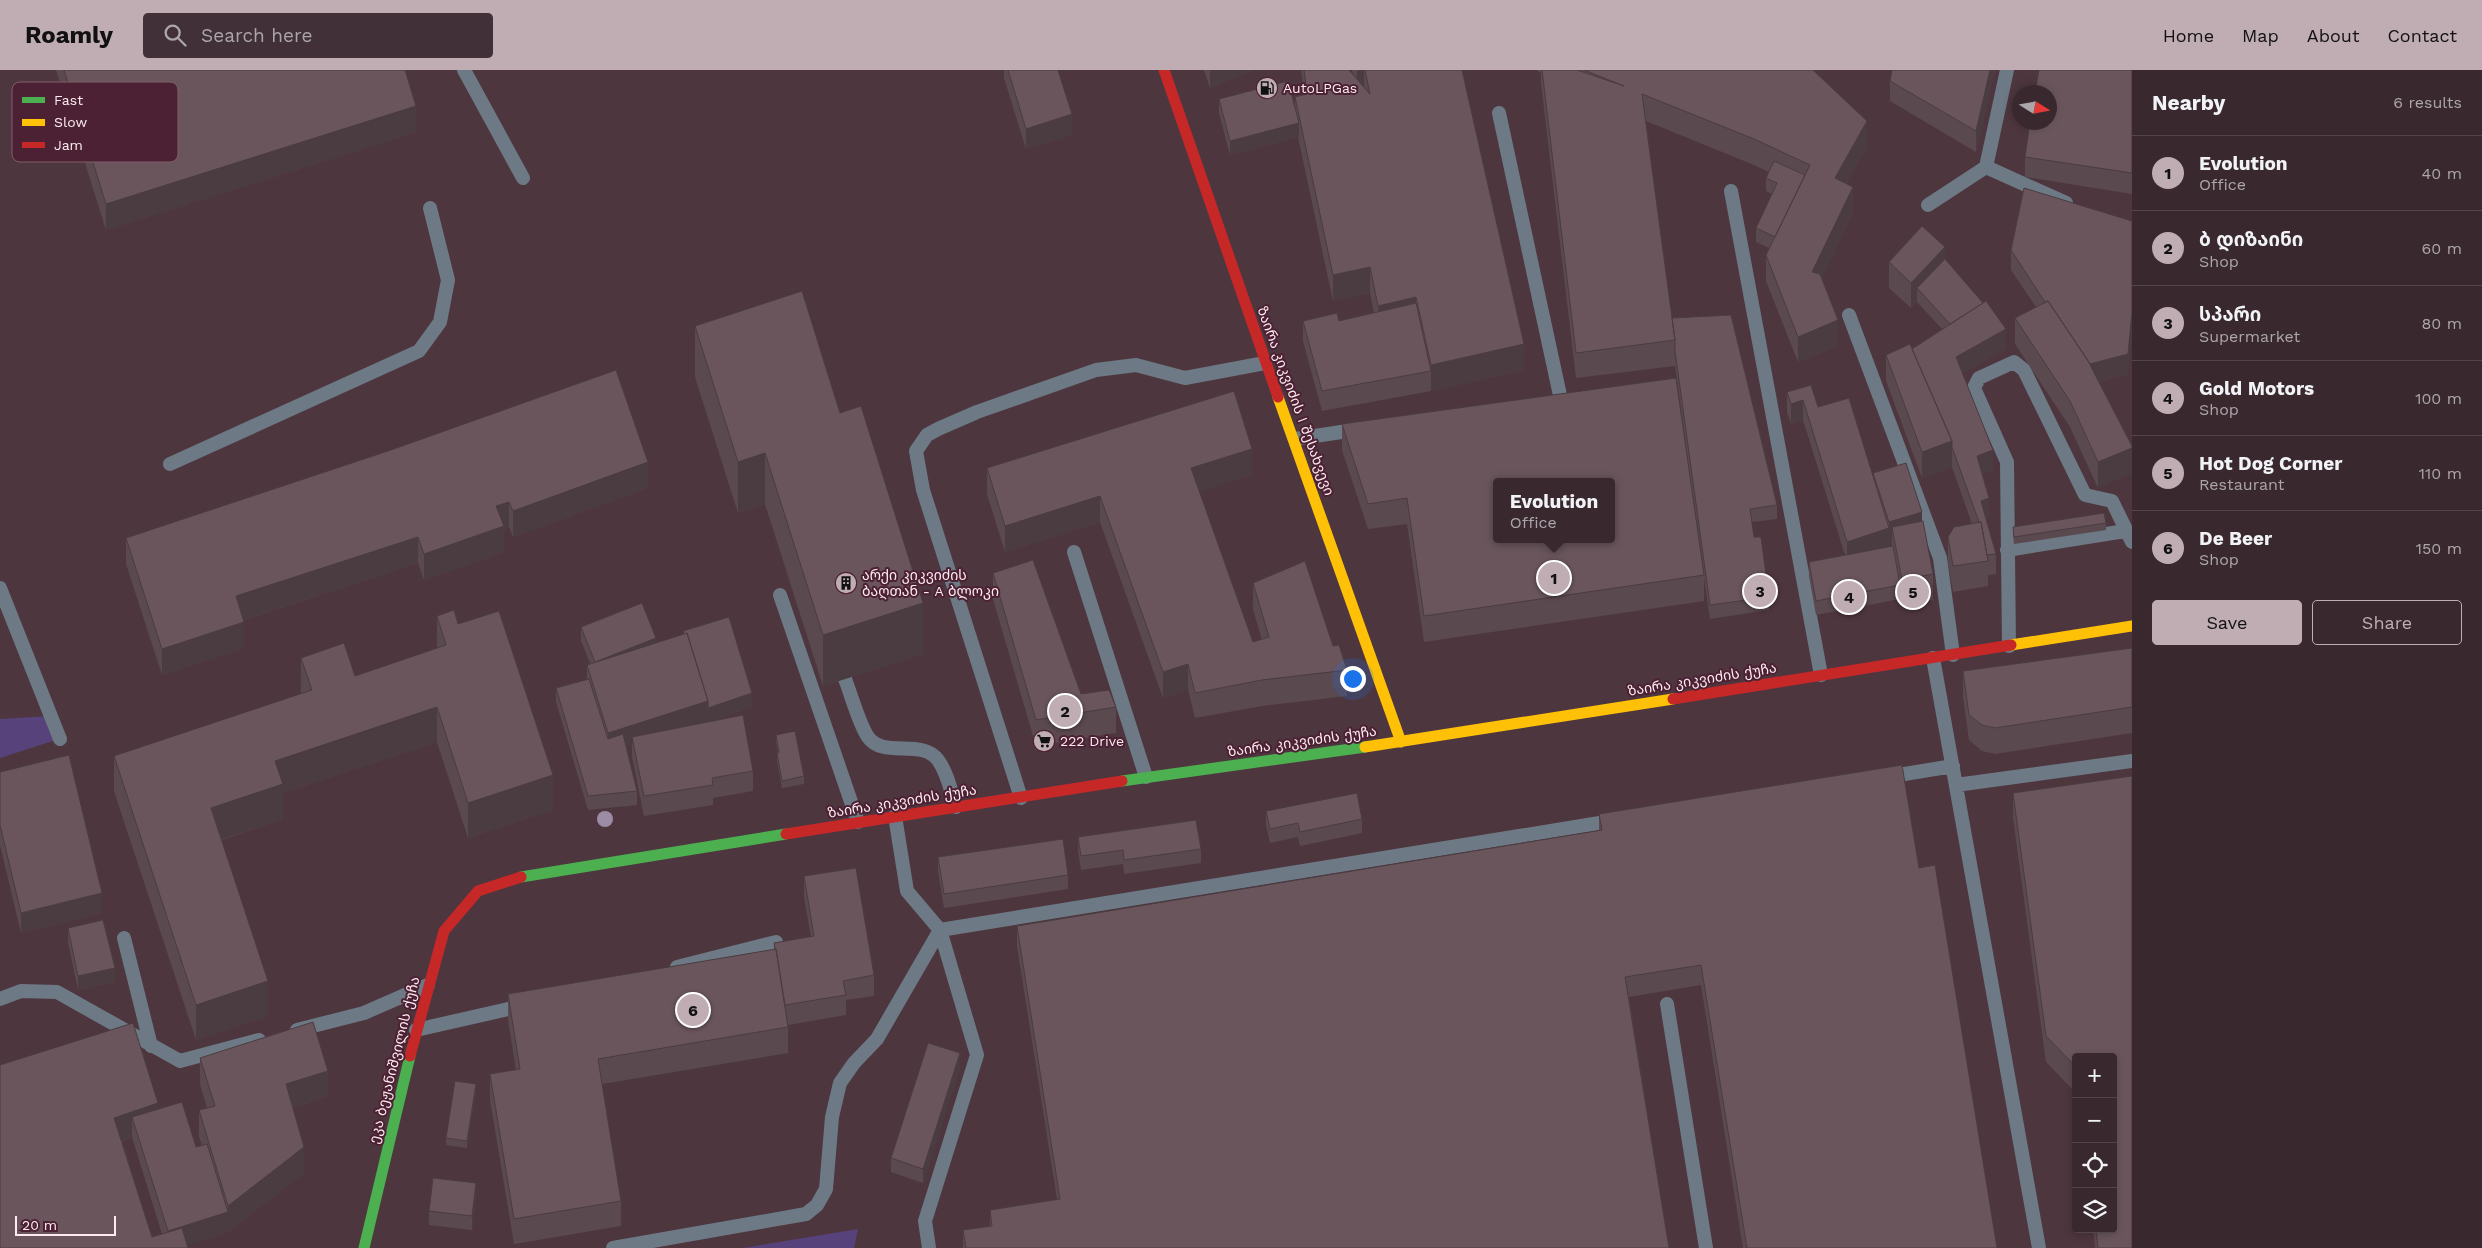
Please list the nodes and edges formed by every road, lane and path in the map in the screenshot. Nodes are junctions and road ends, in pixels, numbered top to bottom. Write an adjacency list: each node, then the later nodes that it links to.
1 (464, 70): 6 (lane)
2 (1164, 70): 12 (street, ზაირა კიკვიძის I შესახვევი)
3 (2007, 70): 5 (lane)
4 (1499, 113): 13 (lane)
5 (1986, 167): 8 (lane); 10 (lane)
6 (523, 178)
7 (1731, 192): 26 (lane)
8 (1928, 205)
9 (430, 208): 16 (lane)
10 (2080, 209)
11 (1848, 315): 24 (lane)
12 (1265, 363): 15 (street, ზაირა კიკვიძის I შესახვევი); 35 (lane)
13 (1579, 398)
14 (1373, 427): 15 (lane)
15 (1294, 439): 29 (street, ზაირა კიკვიძის I შესახვევი)
16 (170, 464)
17 (2129, 537): 18 (lane); 18 (lane)
18 (2007, 550): 23 (lane)
19 (1074, 552): 32 (lane)
20 (0, 588): 28 (lane)
21 (780, 595): 39 (lane)
22 (2132, 626): 23 (street, ზაირა კიკვიძის ქუჩა)
23 (2009, 646): 24 (street, ზაირა კიკვიძის ქუჩა)
24 (1953, 655): 25 (street, ზაირა კიკვიძის ქუჩა)
25 (1933, 658): 26 (street, ზაირა კიკვიძის ქუჩა); 31 (lane)
26 (1821, 675): 29 (street, ზაირა კიკვიძის ქუჩა)
27 (845, 679): 36 (lane)
28 (60, 740)
29 (1402, 742): 32 (street, ზაირა კიკვიძის ქუჩა)
30 (2132, 761): 34 (lane)
31 (1953, 766): 33 (lane); 34 (lane)
32 (1146, 777): 35 (street, ზაირა კიკვიძის ქუჩა)
33 (1874, 779)
34 (1956, 785): 55 (lane)
35 (1021, 798): 36 (street, ზაირა კიკვიძის ქუჩა)
36 (956, 807): 37 (street, ზაირა კიკვიძის ქუჩა)
37 (895, 816): 39 (street, ზაირა კიკვიძის ქუჩა); 41 (lane)
38 (1628, 818): 41 (lane)
39 (858, 822): 40 (street, ზაირა კიკვიძის ქუჩა)
40 (478, 890): 45 (street, ეკა ბეჟანიშვილის ქუჩა)
41 (940, 930): 52 (lane); 53 (lane)
42 (124, 938): 50 (lane)
43 (776, 942): 44 (lane)
44 (663, 971)
45 (428, 985): 49 (street, ეკა ბეჟანიშვილის ქუჩა); 50 (lane)
46 (0, 999): 50 (lane)
47 (540, 1002): 49 (lane)
48 (1667, 1004): 54 (lane)
49 (416, 1030): 51 (street, ეკა ბეჟანიშვილის ქუჩა)
50 (151, 1046)
51 (364, 1248)
52 (613, 1248)
53 (929, 1248)
54 (1706, 1248)
55 (2039, 1248)

